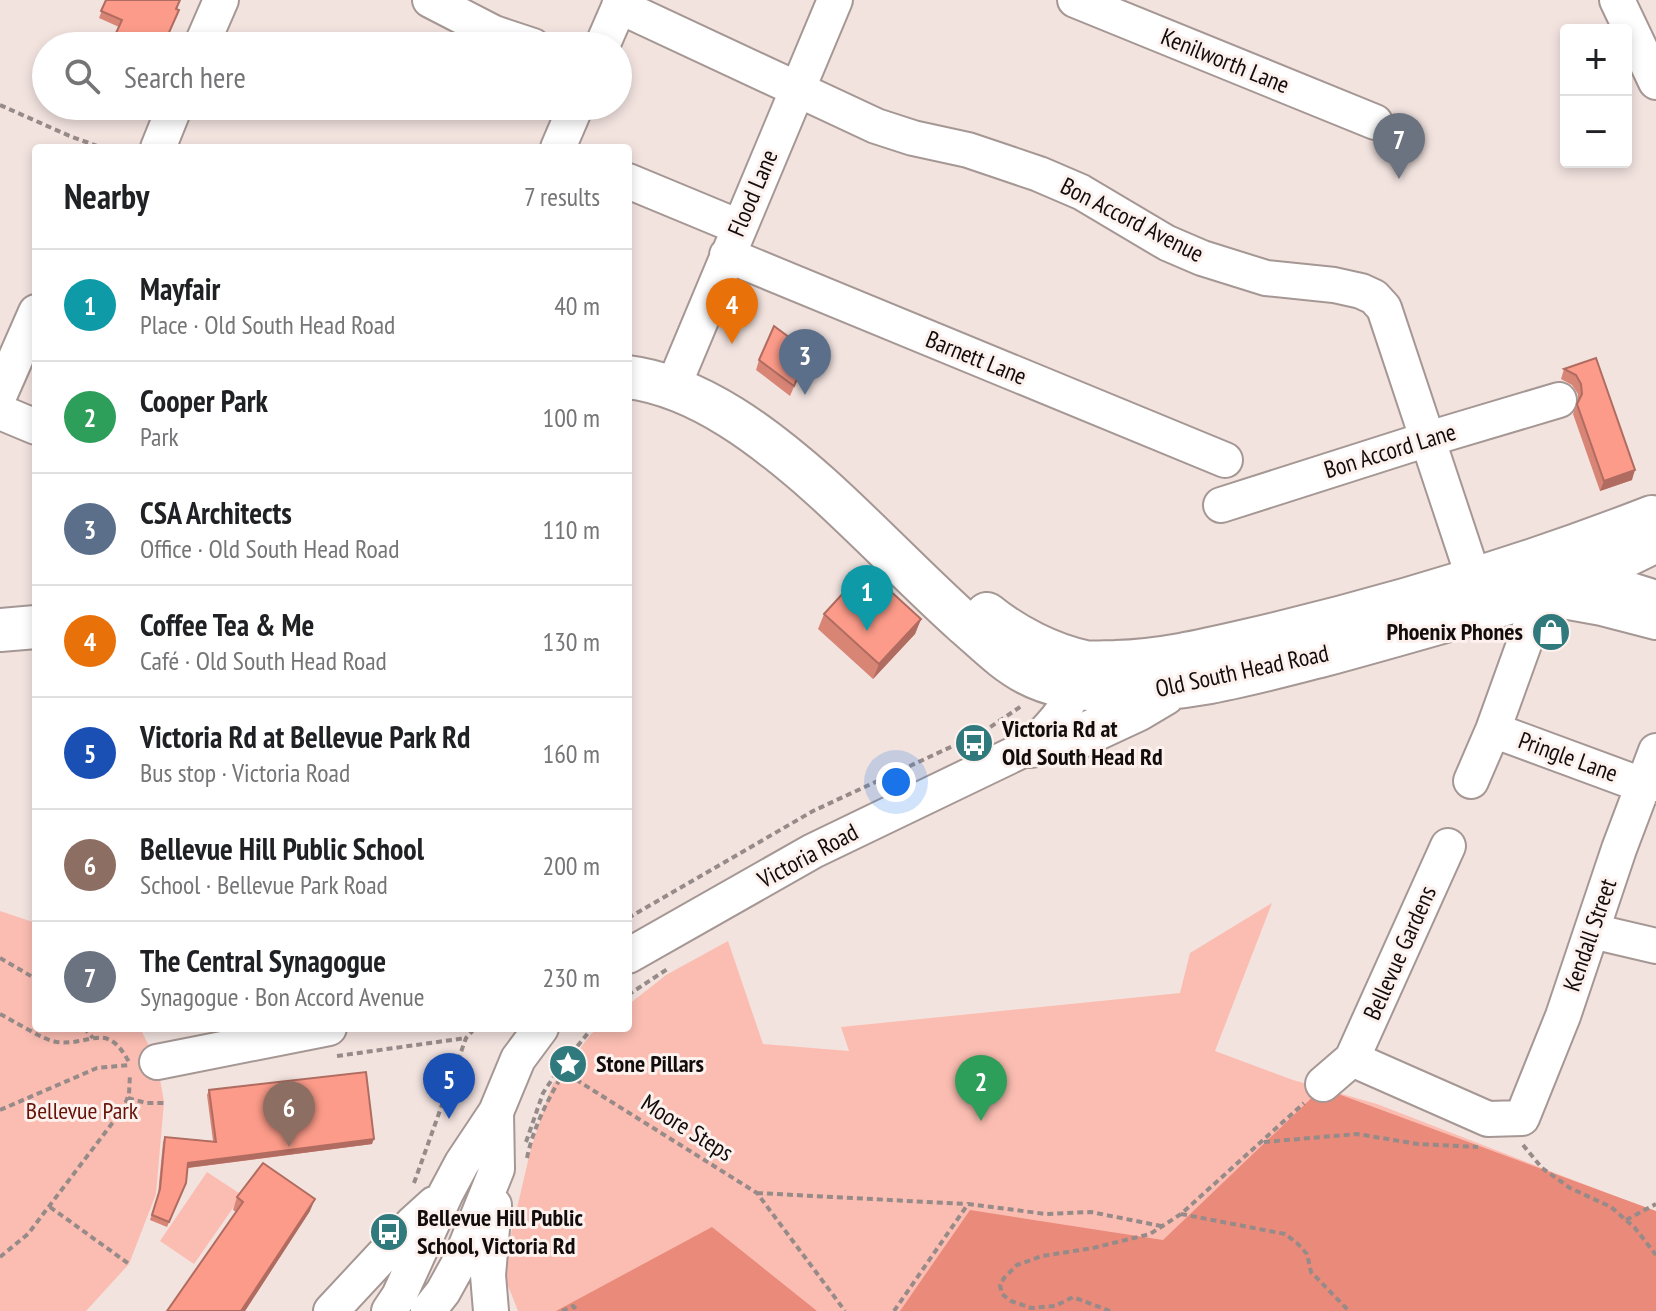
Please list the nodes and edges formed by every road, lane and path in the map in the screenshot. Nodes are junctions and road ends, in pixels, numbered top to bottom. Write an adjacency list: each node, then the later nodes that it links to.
1 (221, 0): 7 (street)
2 (430, 0): 8 (street)
3 (835, 0): 11 (street, Flood Lane)
4 (1075, 0): 17 (street, Kenilworth Lane)
5 (1617, 0): 10 (street)
6 (620, 3): 9 (street); 11 (street, Bon Accord Avenue)
7 (207, 32)
8 (492, 32)
9 (608, 32)
10 (1655, 76)
11 (796, 90): 22 (street, Flood Lane); 31 (street, Bon Accord Avenue)
12 (0, 105): 13 (path)
13 (32, 119)
14 (34, 120): 18 (path)
15 (169, 120): 19 (street)
16 (570, 120): 20 (street)
17 (1375, 122)
18 (92, 144)
19 (160, 144)
20 (560, 144)
21 (632, 183): 22 (street, Barnett Lane)
22 (733, 241): 25 (street, Flood Lane); 32 (street, Barnett Lane)
23 (32, 321): 27 (street)
24 (632, 350): 25 (main road, Old South Head Road)
25 (678, 375): 26 (main road, Old South Head Road); 45 (main road, Old South Head Road)
26 (632, 378)
27 (0, 394)
28 (1559, 400): 31 (street, Bon Accord Lane)
29 (0, 412): 30 (street)
30 (32, 425)
31 (1428, 439): 33 (street, Bon Accord Lane); 37 (street, Bon Accord Avenue)
32 (1225, 460)
33 (1221, 505)
34 (1656, 515): 37 (main road, Old South Head Road)
35 (1656, 541): 36 (main road, Old South Head Road)
36 (1583, 576): 37 (street); 38 (main road, Old South Head Road); 39 (street)
37 (1474, 579): 45 (main road, Old South Head Road)
38 (1541, 597): 40 (street); 46 (main road, Old South Head Road); 48 (street)
39 (1656, 598)
40 (1656, 622)
41 (32, 627): 42 (main road)
42 (0, 630)
43 (32, 651): 44 (main road)
44 (0, 654)
45 (1082, 676): 46 (main road, Old South Head Road); 49 (street, Victoria Road)
46 (1176, 688): 49 (main road)
47 (1031, 698): 54 (path)
48 (1493, 730): 51 (street); 52 (street, Pringle Lane)
49 (1031, 746): 57 (street, Victoria Road)
50 (1656, 751): 52 (street, Kendall Street)
51 (1471, 781)
52 (1649, 784): 55 (street, Kendall Street)
53 (1448, 846): 71 (street, Bellevue Gardens)
54 (632, 916)
55 (1592, 931): 56 (street); 71 (street, Kendall Street)
56 (1656, 946)
57 (632, 954)
58 (0, 958): 60 (path)
59 (677, 963): 61 (path)
60 (32, 977)
61 (632, 992)
62 (0, 1014): 63 (path)
63 (32, 1031)
64 (35, 1032): 70 (path)
65 (88, 1032): 70 (path)
66 (308, 1032): 72 (street)
67 (471, 1032): 83 (path)
68 (537, 1032): 78 (street)
69 (589, 1032): 73 (path)
70 (93, 1038): 72 (path)
71 (1352, 1059): 74 (street, Bellevue Gardens)
72 (144, 1063): 75 (path); 77 (path)
73 (561, 1071): 82 (path); 85 (path, Moore Steps)
74 (1323, 1084): 79 (path)
75 (128, 1098): 76 (path); 88 (path)
76 (167, 1103)
77 (0, 1110)
78 (496, 1112): 82 (street); 84 (street)
79 (1261, 1142): 80 (path); 89 (path)
80 (1489, 1148)
81 (1542, 1168): 90 (path)
82 (513, 1169): 96 (street); 99 (street)
83 (410, 1192)
84 (446, 1193): 95 (street); 97 (street)
85 (757, 1193): 86 (path); 102 (path)
86 (968, 1204): 91 (path); 103 (path)
87 (1656, 1204): 90 (path)
88 (50, 1207): 93 (path); 94 (path)
89 (1181, 1214): 91 (path); 105 (path)
90 (1626, 1220): 92 (path)
91 (1161, 1226): 104 (path)
92 (1656, 1255)
93 (0, 1257)
94 (129, 1264)
95 (414, 1265): 96 (street); 98 (street)
96 (446, 1298): 99 (street)
97 (331, 1311)
98 (389, 1311)
99 (488, 1311)
100 (562, 1311): 101 (path)
101 (578, 1311)
102 (845, 1311)
103 (894, 1311)
104 (1110, 1311)
105 (1349, 1311)

